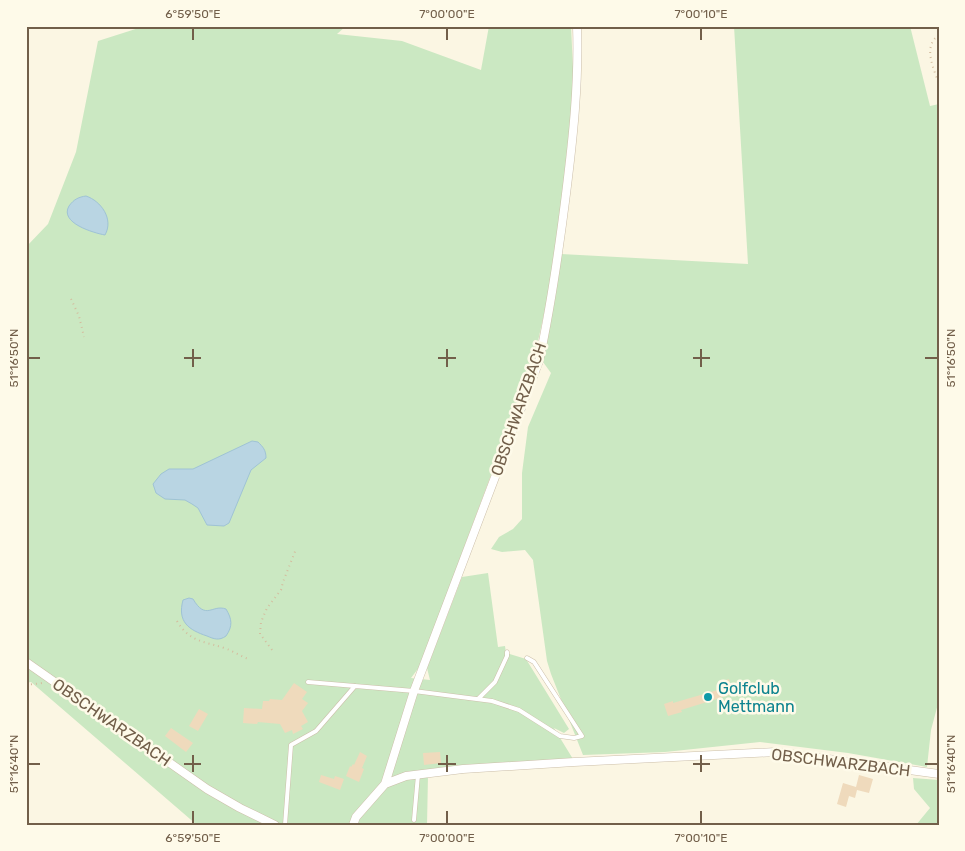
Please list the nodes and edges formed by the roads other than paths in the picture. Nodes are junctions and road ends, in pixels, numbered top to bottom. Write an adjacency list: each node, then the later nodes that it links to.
1 (577, 26): 7 (street, OBSCHWARZBACH)
2 (508, 652): 8 (lane)
3 (527, 658): 8 (lane)
4 (26, 662): 13 (street, OBSCHWARZBACH)
5 (308, 682): 6 (lane)
6 (355, 686): 7 (lane); 14 (lane)
7 (414, 690): 8 (lane); 11 (street, OBSCHWARZBACH)
8 (478, 699)
9 (939, 774): 10 (street, OBSCHWARZBACH)
10 (418, 775): 11 (street, OBSCHWARZBACH); 12 (lane)
11 (385, 784): 15 (street, OBSCHWARZBACH)
12 (414, 820)
13 (276, 825)
14 (285, 825)
15 (352, 825)

